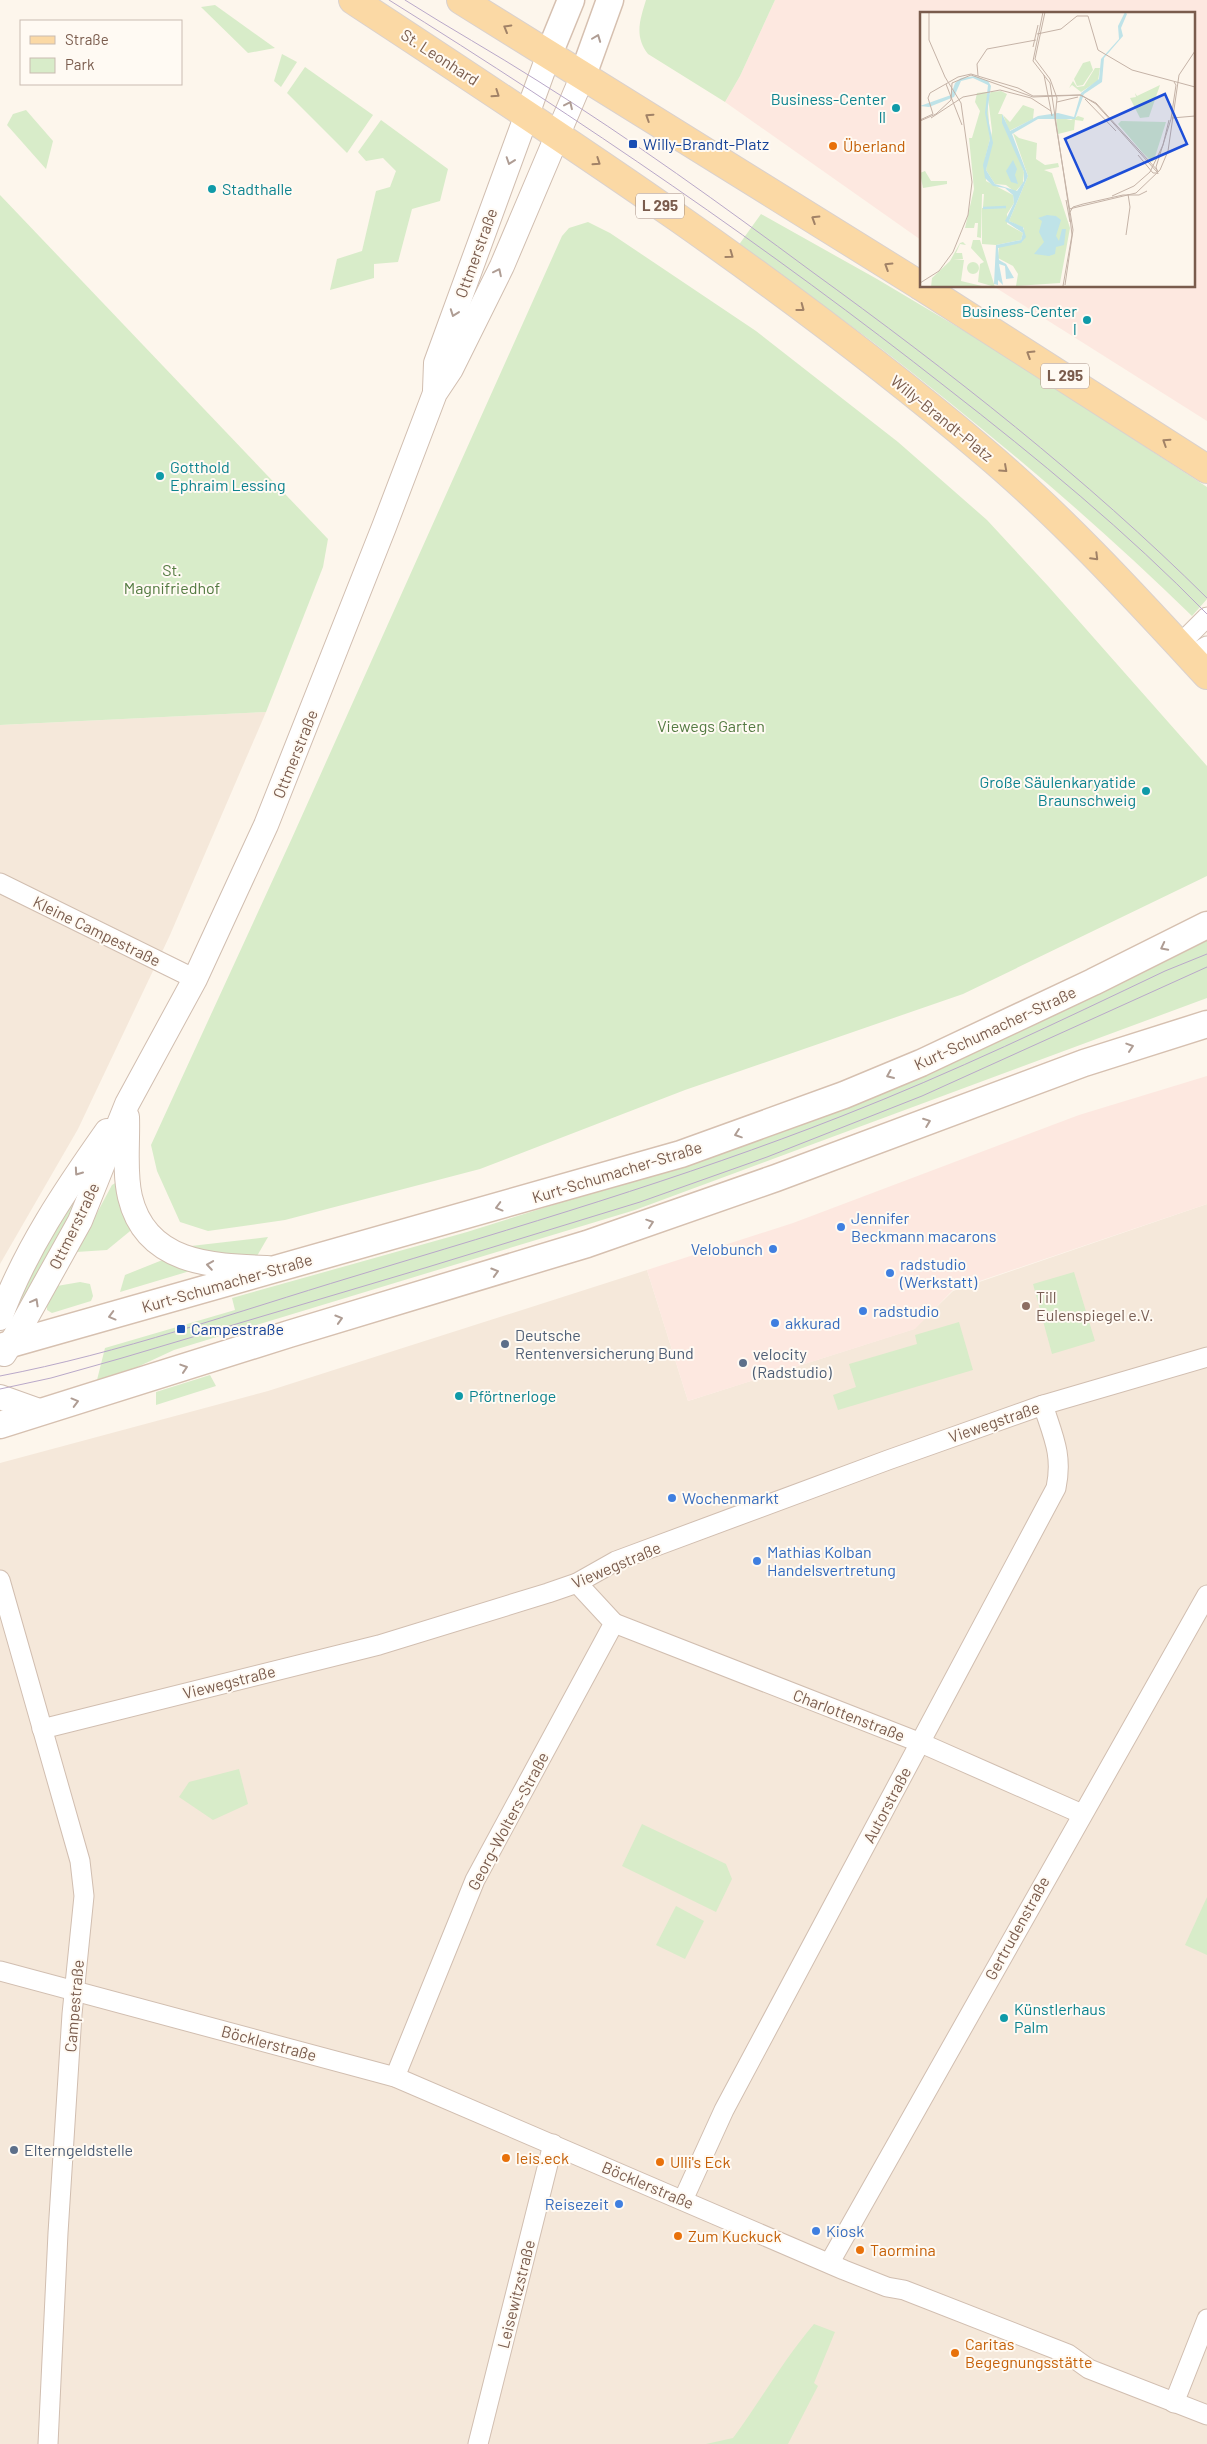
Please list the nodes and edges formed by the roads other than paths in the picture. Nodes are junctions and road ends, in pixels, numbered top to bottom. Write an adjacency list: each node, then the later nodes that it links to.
1 (353, 0): 7 (main road, St. Leonhard / L 295, one-way to 7)
2 (461, 0): 5 (main road, L 295, one-way to 2)
3 (570, 0): 5 (main road)
4 (610, 0): 6 (main road, one-way to 4)
5 (549, 54): 6 (main road, L 295); 7 (street, Ottmerstraße)
6 (583, 75): 8 (street, Ottmerstraße, one-way to 6); 9 (main road, L 295, one-way to 6)
7 (526, 114): 8 (main road, L 295); 11 (street, Ottmerstraße, one-way to 11)
8 (556, 136): 11 (street, Ottmerstraße, one-way to 8); 14 (main road, Willy-Brandt-Platz / L 295, one-way to 14)
9 (920, 285)
10 (924, 288): 12 (main road, L 295, one-way to 10)
11 (435, 393): 17 (street, Ottmerstraße)
12 (1207, 469)
13 (1207, 616): 14 (street, Willy-Brandt-Platz)
14 (1196, 656)
15 (0, 883): 17 (street, Kleine Campestraße)
16 (1207, 925): 20 (main road, Kurt-Schumacher-Straße, one-way to 20)
17 (195, 979): 19 (street, Ottmerstraße)
18 (1207, 1024): 26 (main road, one-way to 18)
19 (127, 1104): 20 (street, one-way to 19); 21 (street, Ottmerstraße, one-way to 21); 22 (street, Ottmerstraße, one-way to 19)
20 (277, 1268): 22 (main road, Kurt-Schumacher-Straße, one-way to 22)
21 (0, 1318)
22 (3, 1350)
23 (1207, 1357): 25 (street, Viewegstraße)
24 (0, 1397): 26 (street)
25 (1043, 1404): 29 (street, Viewegstraße); 33 (street, Autorstraße)
26 (42, 1412): 27 (main road)
27 (0, 1425)
28 (0, 1580): 32 (street, Campestraße)
29 (576, 1583): 31 (street); 32 (street, Viewegstraße)
30 (1207, 1595): 34 (street, Gertrudenstraße)
31 (614, 1623): 33 (street, Charlottenstraße); 37 (street, Georg-Wolters-Straße)
32 (42, 1729): 36 (street, Campestraße)
33 (921, 1743): 34 (street, Charlottenstraße); 39 (street, Autorstraße)
34 (1082, 1814): 40 (street, Gertrudenstraße)
35 (0, 1971): 36 (street, Böcklerstraße)
36 (74, 1991): 37 (street, Böcklerstraße); 44 (street, Campestraße)
37 (395, 2077): 38 (street, Böcklerstraße)
38 (553, 2144): 39 (street, Böcklerstraße); 45 (street, Leisewitzstraße)
39 (683, 2200): 40 (street, Böcklerstraße)
40 (830, 2262): 42 (street, Böcklerstraße)
41 (1207, 2318): 42 (street)
42 (1174, 2404): 43 (street, Böcklerstraße)
43 (1207, 2415)
44 (48, 2444)
45 (478, 2444)

